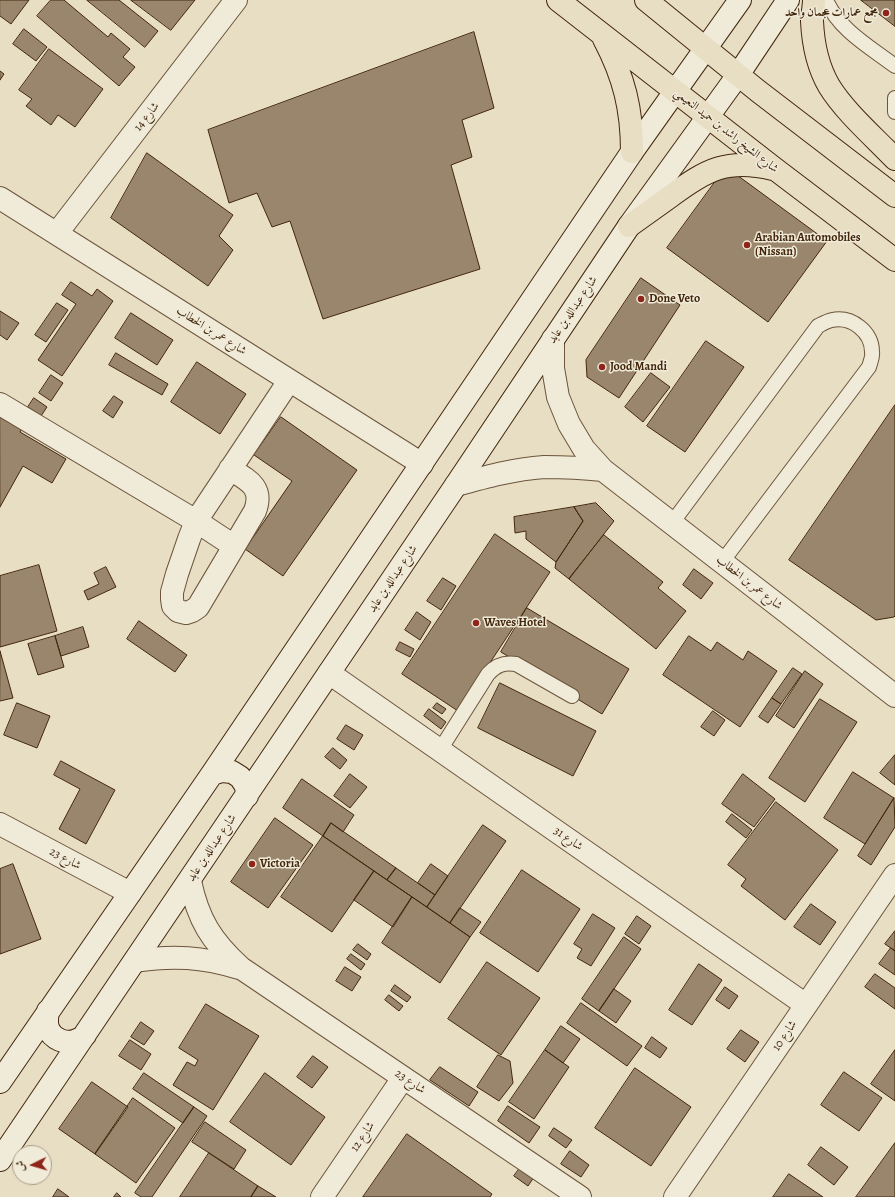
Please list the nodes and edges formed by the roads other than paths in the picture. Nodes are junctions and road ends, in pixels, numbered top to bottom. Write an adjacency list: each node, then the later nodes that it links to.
1 (236, 0): 22 (street, شارع 14)
2 (558, 0): 8 (main road, شارع الشيخ راشد بن حميد النعيمي)
3 (646, 0): 9 (main road)
4 (740, 0): 9 (street)
5 (788, 0): 11 (street, شارع عبدالله بن عابد)
6 (814, 0): 17 (main road)
7 (826, 0): 10 (lane)
8 (602, 36): 12 (main road, شارع الشيخ راشد بن حميد النعيمي); 16 (main road)
9 (706, 48): 11 (main road); 12 (street)
10 (895, 66)
11 (738, 75): 15 (street, شارع عبدالله بن عابد); 19 (main road)
12 (675, 91): 15 (main road, شارع الشيخ راشد بن حميد النعيمي); 16 (street)
13 (895, 98): 14 (lane)
14 (895, 112)
15 (708, 117): 18 (main road, شارع الشيخ راشد بن حميد النعيمي); 21 (street, شارع عبدالله بن عابد)
16 (632, 152): 27 (street)
17 (895, 159)
18 (775, 169): 21 (main road); 23 (main road, شارع الشيخ راشد بن حميد النعيمي)
19 (895, 196)
20 (0, 198): 22 (street, شارع عمر بن الخطاب)
21 (629, 226): 24 (street, شارع عبدالله بن عابد)
22 (57, 233): 25 (street, شارع عمر بن الخطاب)
23 (895, 260)
24 (553, 339): 29 (street, شارع عمر بن الخطاب); 30 (street, شارع عبدالله بن عابد)
25 (290, 380): 27 (street, شارع عمر بن الخطاب); 28 (street)
26 (0, 404): 31 (street)
27 (422, 464): 39 (street)
28 (230, 469): 31 (street); 33 (street)
29 (603, 470): 30 (street); 32 (street, شارع عمر بن الخطاب)
30 (456, 485): 35 (street, شارع عبدالله بن عابد)
31 (196, 521): 33 (street); 33 (street)
32 (672, 523): 34 (street, شارع عمر بن الخطاب); 34 (lane)
33 (234, 546)
34 (722, 562): 37 (street, شارع عمر بن الخطاب)
35 (329, 673): 38 (street, شارع 31); 40 (street, شارع عبدالله بن عابد)
36 (572, 696): 38 (lane)
37 (895, 696)
38 (440, 750): 47 (street, شارع 31)
39 (212, 774): 40 (street); 44 (street)
40 (246, 796): 43 (street, شارع عبدالله بن عابد)
41 (0, 824): 44 (street, شارع 23)
42 (895, 875): 47 (street, شارع 10)
43 (190, 881): 45 (street, شارع عبدالله بن عابد); 46 (street, شارع 23)
44 (130, 893): 48 (street)
45 (136, 961): 46 (street, شارع 23); 49 (street, شارع عبدالله بن عابد)
46 (241, 968): 50 (street, شارع 23)
47 (806, 1005): 55 (street, شارع 10)
48 (48, 1012): 49 (street); 51 (street)
49 (85, 1035): 52 (street, شارع عبدالله بن عابد)
50 (403, 1078): 53 (street, شارع 12); 54 (street, شارع 23)
51 (0, 1082)
52 (0, 1160)
53 (322, 1197)
54 (580, 1197)
55 (675, 1197)

